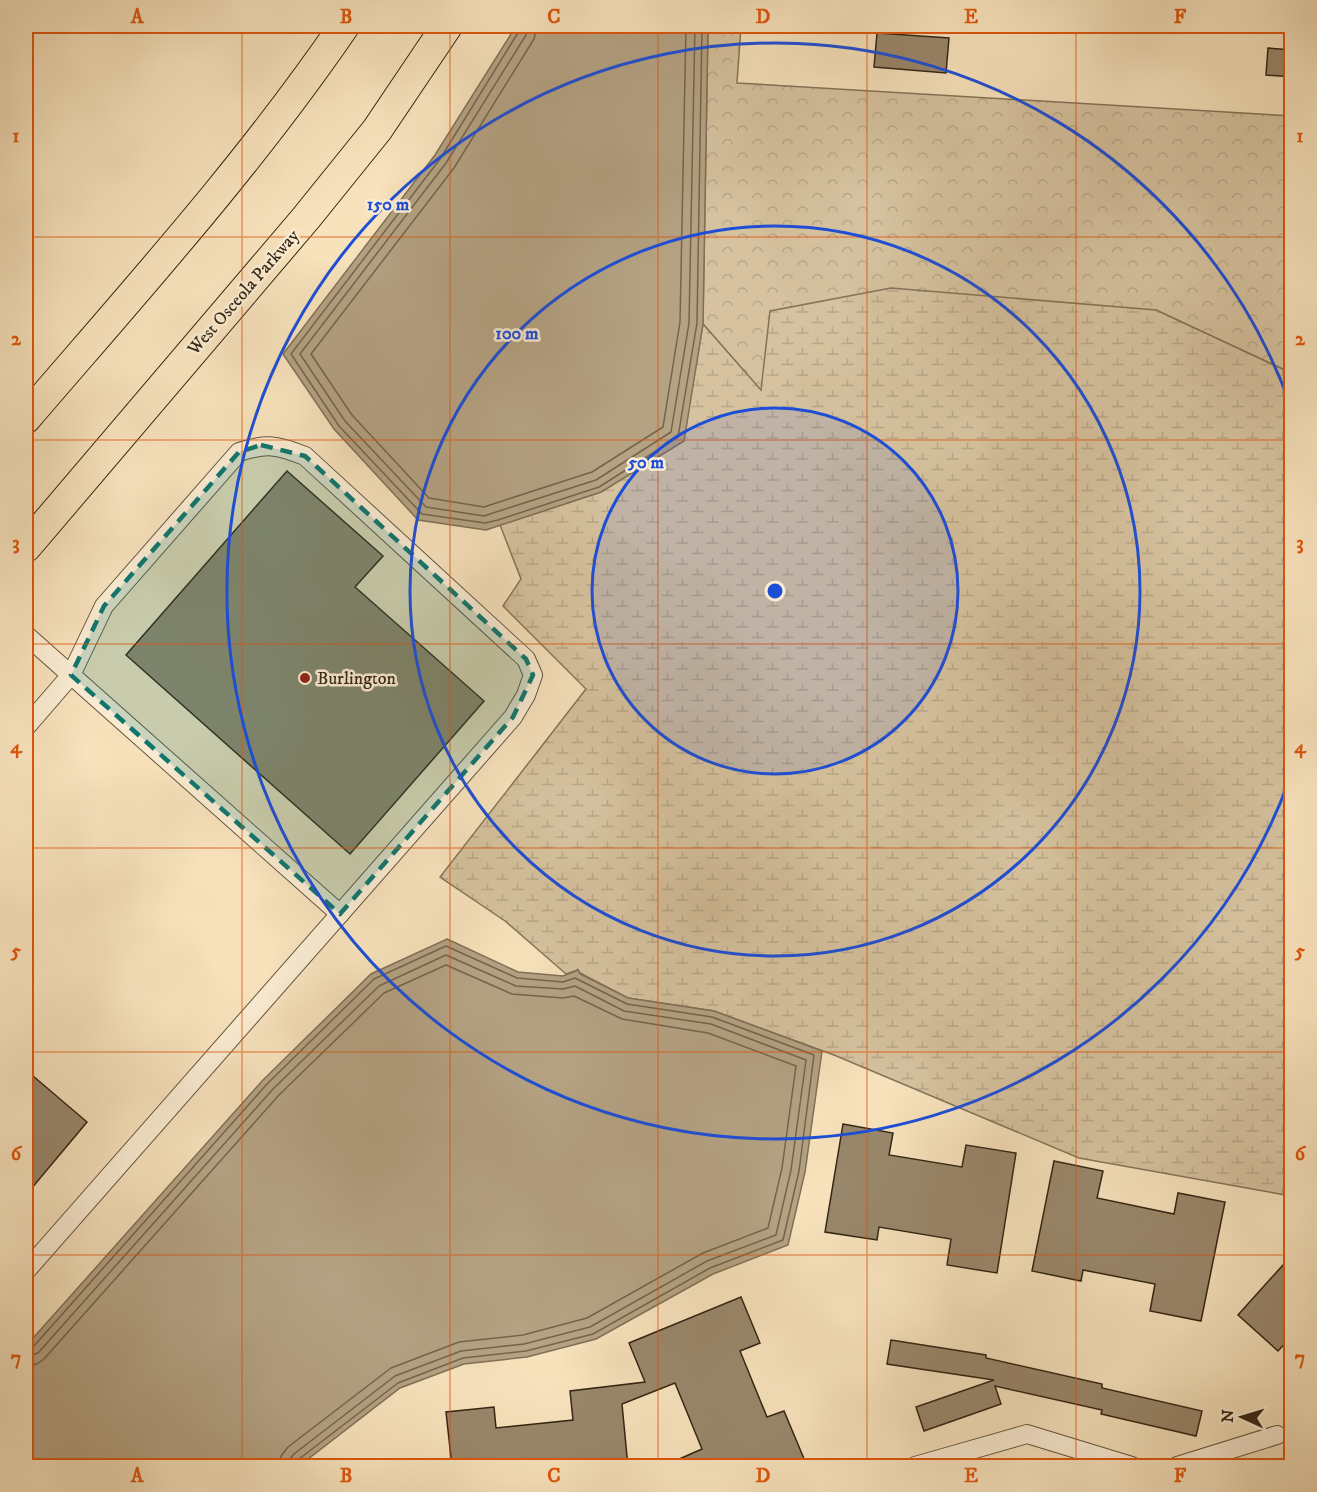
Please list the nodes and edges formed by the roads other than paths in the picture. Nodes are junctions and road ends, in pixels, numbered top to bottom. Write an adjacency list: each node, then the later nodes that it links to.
1 (344, 26): 3 (main road)
2 (447, 26): 4 (main road, West Osceola Parkway)
3 (26, 418)
4 (26, 547)
5 (26, 635): 6 (street)
6 (71, 675): 7 (street); 8 (street); 8 (street)
7 (26, 727)
8 (340, 914): 9 (street)
9 (26, 1271)
10 (1277, 1435): 13 (street)
11 (915, 1467): 12 (street)
12 (1132, 1467)
13 (1177, 1467)

